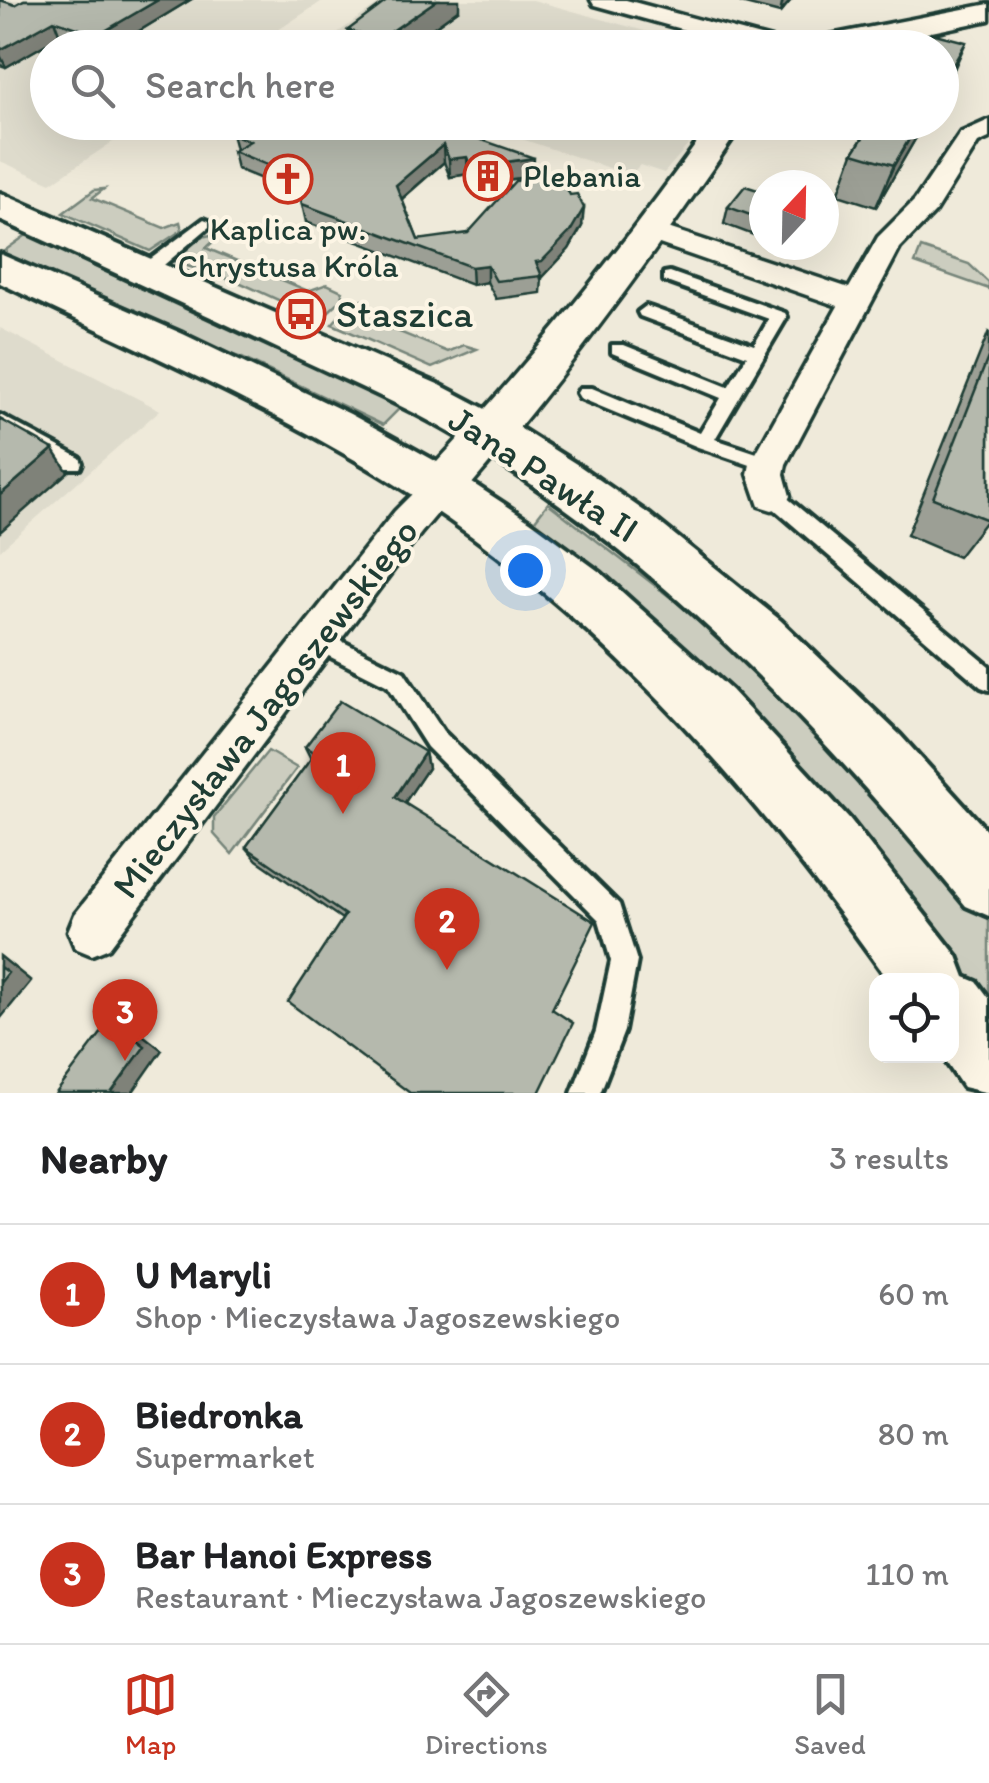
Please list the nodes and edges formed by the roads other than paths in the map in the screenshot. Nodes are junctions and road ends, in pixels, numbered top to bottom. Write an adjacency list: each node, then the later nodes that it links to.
1 (602, 0): 4 (street)
2 (687, 0): 4 (street)
3 (989, 12): 6 (street)
4 (669, 18): 5 (street)
5 (713, 30)
6 (900, 30)
7 (989, 128): 15 (street)
8 (716, 140): 11 (street)
9 (0, 204): 13 (main road, Jana Pawła II)
10 (204, 224): 13 (lane)
11 (652, 232): 15 (street); 22 (street)
12 (0, 267): 26 (main road, Jana Pawła II)
13 (146, 270): 22 (main road, Jana Pawła II)
14 (670, 277): 18 (lane)
15 (855, 302): 25 (street)
16 (646, 312): 18 (lane)
17 (618, 350): 20 (lane)
18 (757, 353): 20 (lane)
19 (586, 393): 23 (lane)
20 (732, 394): 23 (lane)
21 (0, 422): 24 (lane)
22 (492, 434): 26 (street); 29 (main road, Jana Pawła II)
23 (704, 442): 25 (lane)
24 (73, 463)
25 (770, 480): 28 (lane)
26 (441, 488): 27 (street, Mieczysława Jagoszewskiego); 31 (main road, Jana Pawła II)
27 (317, 638): 30 (street, Mieczysława Jagoszewskiego); 34 (lane)
28 (989, 680)
29 (989, 883)
30 (92, 931)
31 (927, 973)
32 (959, 1017): 33 (main road)
33 (989, 1061)
34 (586, 1093)

